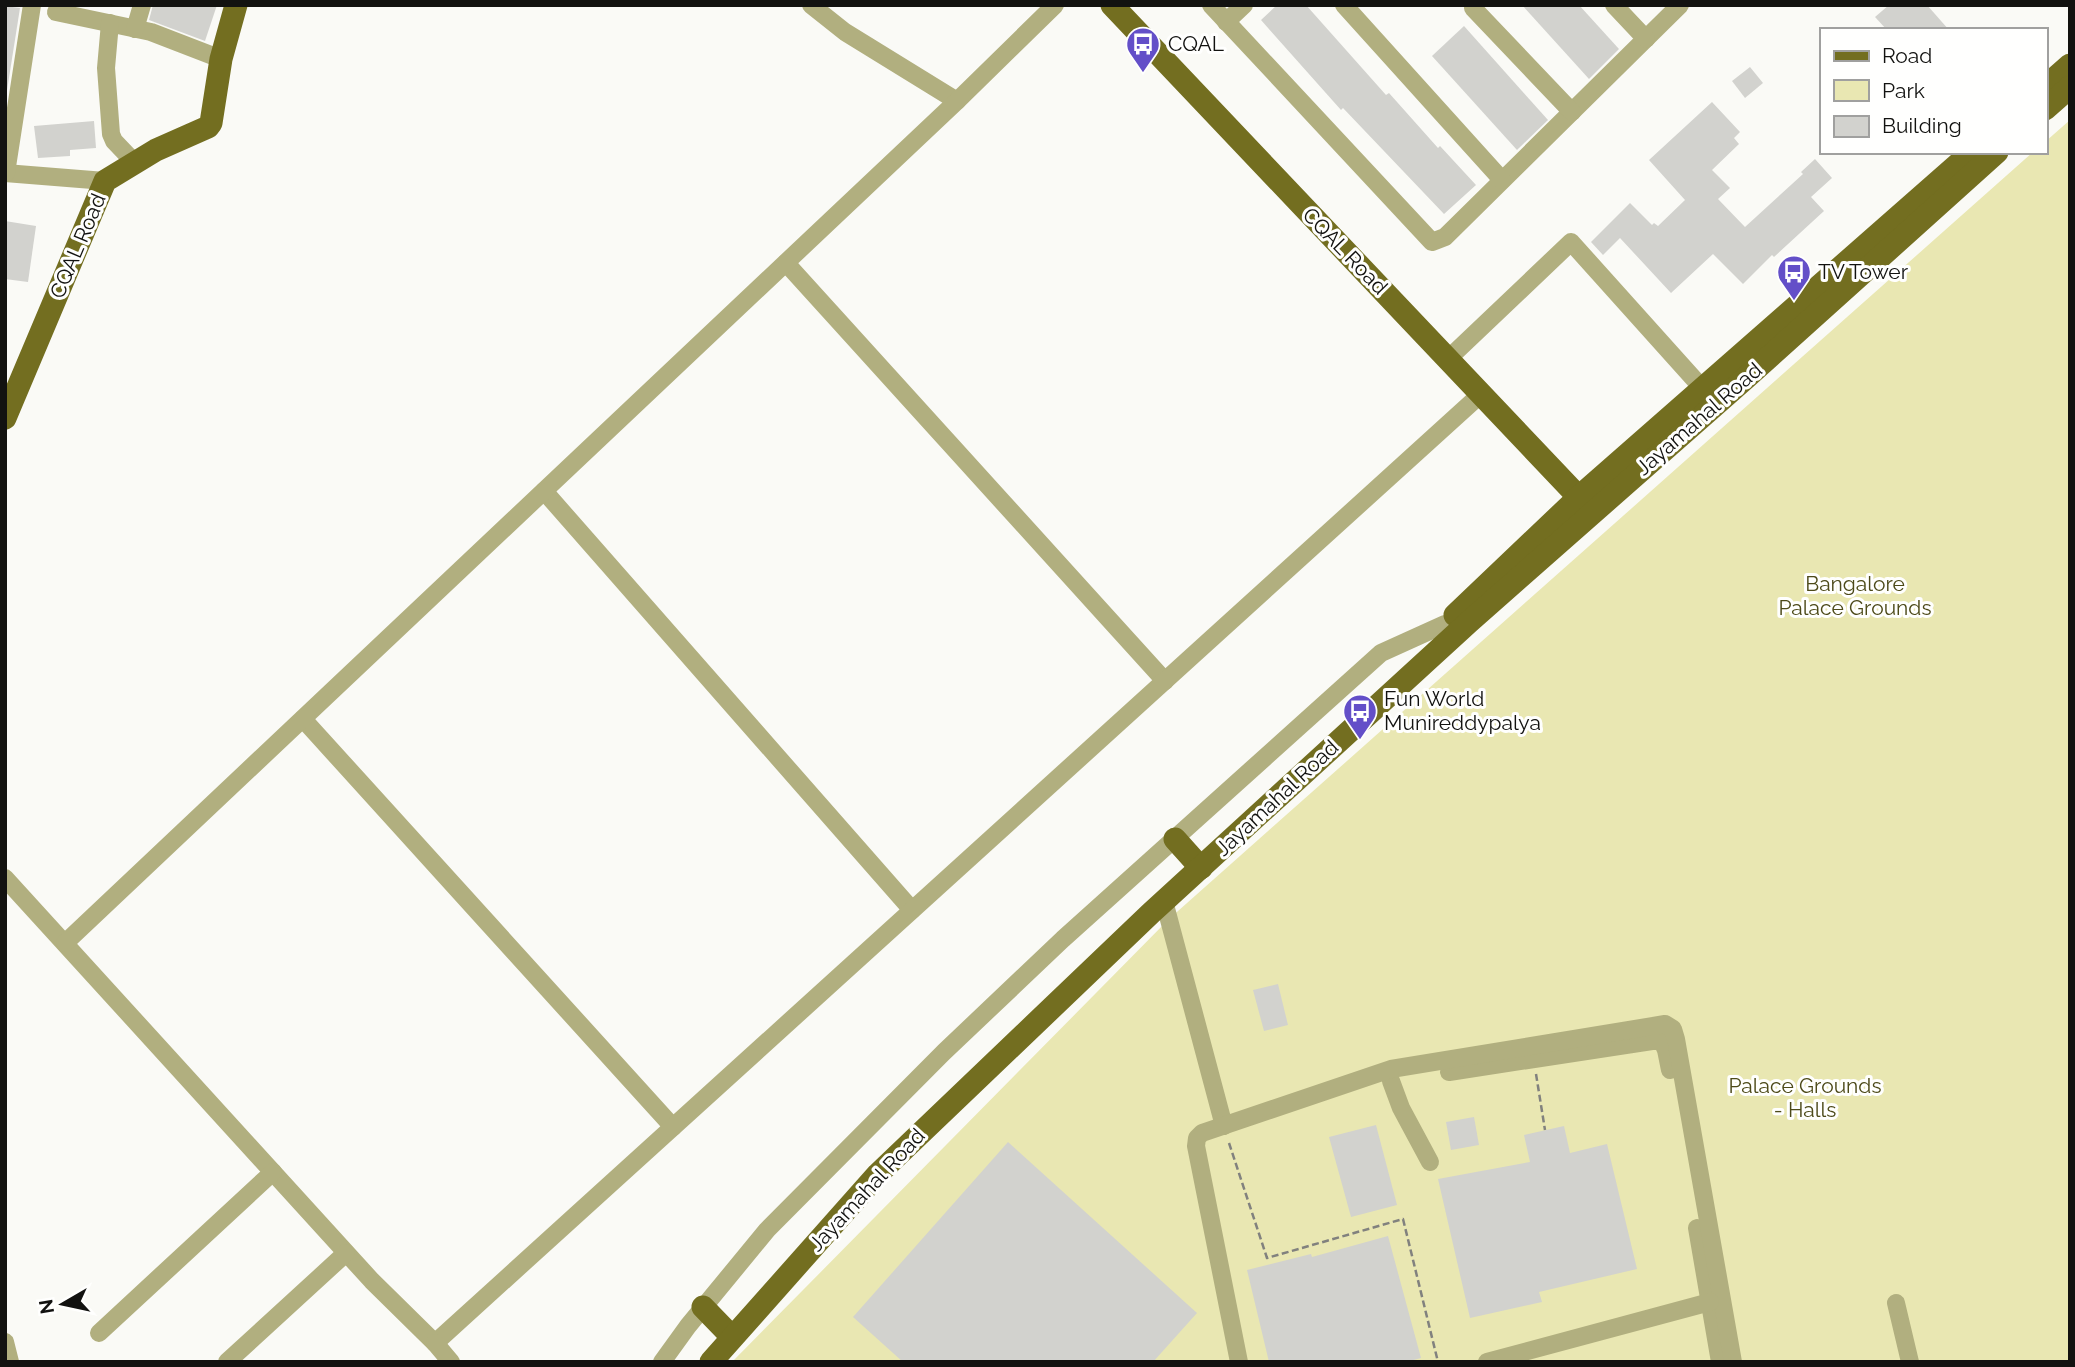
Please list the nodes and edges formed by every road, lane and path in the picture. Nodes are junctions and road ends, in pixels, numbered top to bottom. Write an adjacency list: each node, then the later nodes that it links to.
1 (142, 5): 16 (street)
2 (236, 5): 18 (main road, CQAL Road)
3 (811, 5): 21 (street)
4 (1055, 5): 21 (street)
5 (1112, 5): 31 (main road, CQAL Road)
6 (1211, 5): 14 (street)
7 (1244, 5): 14 (street)
8 (1344, 5): 28 (street)
9 (1614, 5): 17 (street)
10 (1680, 5): 17 (street)
11 (29, 6): 27 (street)
12 (1472, 8): 23 (street)
13 (58, 10): 15 (street)
14 (1226, 22): 28 (street)
15 (110, 23): 16 (street); 26 (street)
16 (135, 29): 18 (street)
17 (1646, 39): 23 (street)
18 (220, 60): 26 (main road, CQAL Road)
19 (2068, 76): 20 (main road); 22 (main road)
20 (2047, 86)
21 (957, 101): 30 (street)
22 (2047, 106)
23 (1572, 112): 28 (street)
24 (1970, 154): 32 (main road, Jayamahal Road)
25 (1995, 154): 36 (main road, Jayamahal Road)
26 (135, 163): 29 (main road, CQAL Road)
27 (6, 173): 29 (street)
28 (1502, 180)
29 (105, 181): 34 (main road, CQAL Road)
30 (786, 263): 35 (street); 38 (street)
31 (1448, 359): 32 (street); 33 (main road, CQAL Road)
32 (1703, 389): 36 (main road, Jayamahal Road)
33 (1481, 394): 36 (main road, CQAL Road); 38 (street)
34 (5, 418)
35 (544, 491): 39 (street); 44 (street)
36 (1586, 505): 37 (main road, Jayamahal Road); 41 (main road, Jayamahal Road)
37 (1445, 624): 40 (street); 41 (main road, Jayamahal Road)
38 (1165, 681): 44 (street)
39 (303, 719): 45 (street); 52 (street)
40 (1175, 839): 41 (main road); 59 (street)
41 (1196, 862): 43 (main road, Jayamahal Road)
42 (5, 878): 45 (street)
43 (1152, 906): 51 (street); 61 (main road, Jayamahal Road)
44 (912, 909): 52 (street)
45 (65, 943): 55 (street)
46 (1586, 1044): 47 (street); 48 (street); 57 (street); 74 (street)
47 (1533, 1059): 48 (street); 53 (path)
48 (1479, 1061): 49 (street); 50 (street)
49 (1362, 1079): 50 (street); 51 (street)
50 (1391, 1080): 54 (street)
51 (1224, 1126): 70 (street); 71 (path)
52 (673, 1127): 63 (street)
53 (1545, 1130)
54 (1430, 1162)
55 (273, 1172): 56 (street); 60 (street)
56 (346, 1253): 63 (street); 66 (street)
57 (1710, 1301): 72 (street); 73 (street)
58 (1896, 1303): 75 (street)
59 (703, 1307): 61 (main road); 67 (street)
60 (99, 1333)
61 (728, 1333): 68 (main road, Jayamahal Road); 69 (main road, Jayamahal Road)
62 (5, 1342): 65 (street)
63 (435, 1343): 64 (street)
64 (447, 1360)
65 (10, 1362)
66 (228, 1362)
67 (662, 1362)
68 (694, 1362)
69 (711, 1362)
70 (1239, 1362)
71 (1438, 1362)
72 (1487, 1362)
73 (1720, 1362)
74 (1733, 1362)
75 (1910, 1362)

